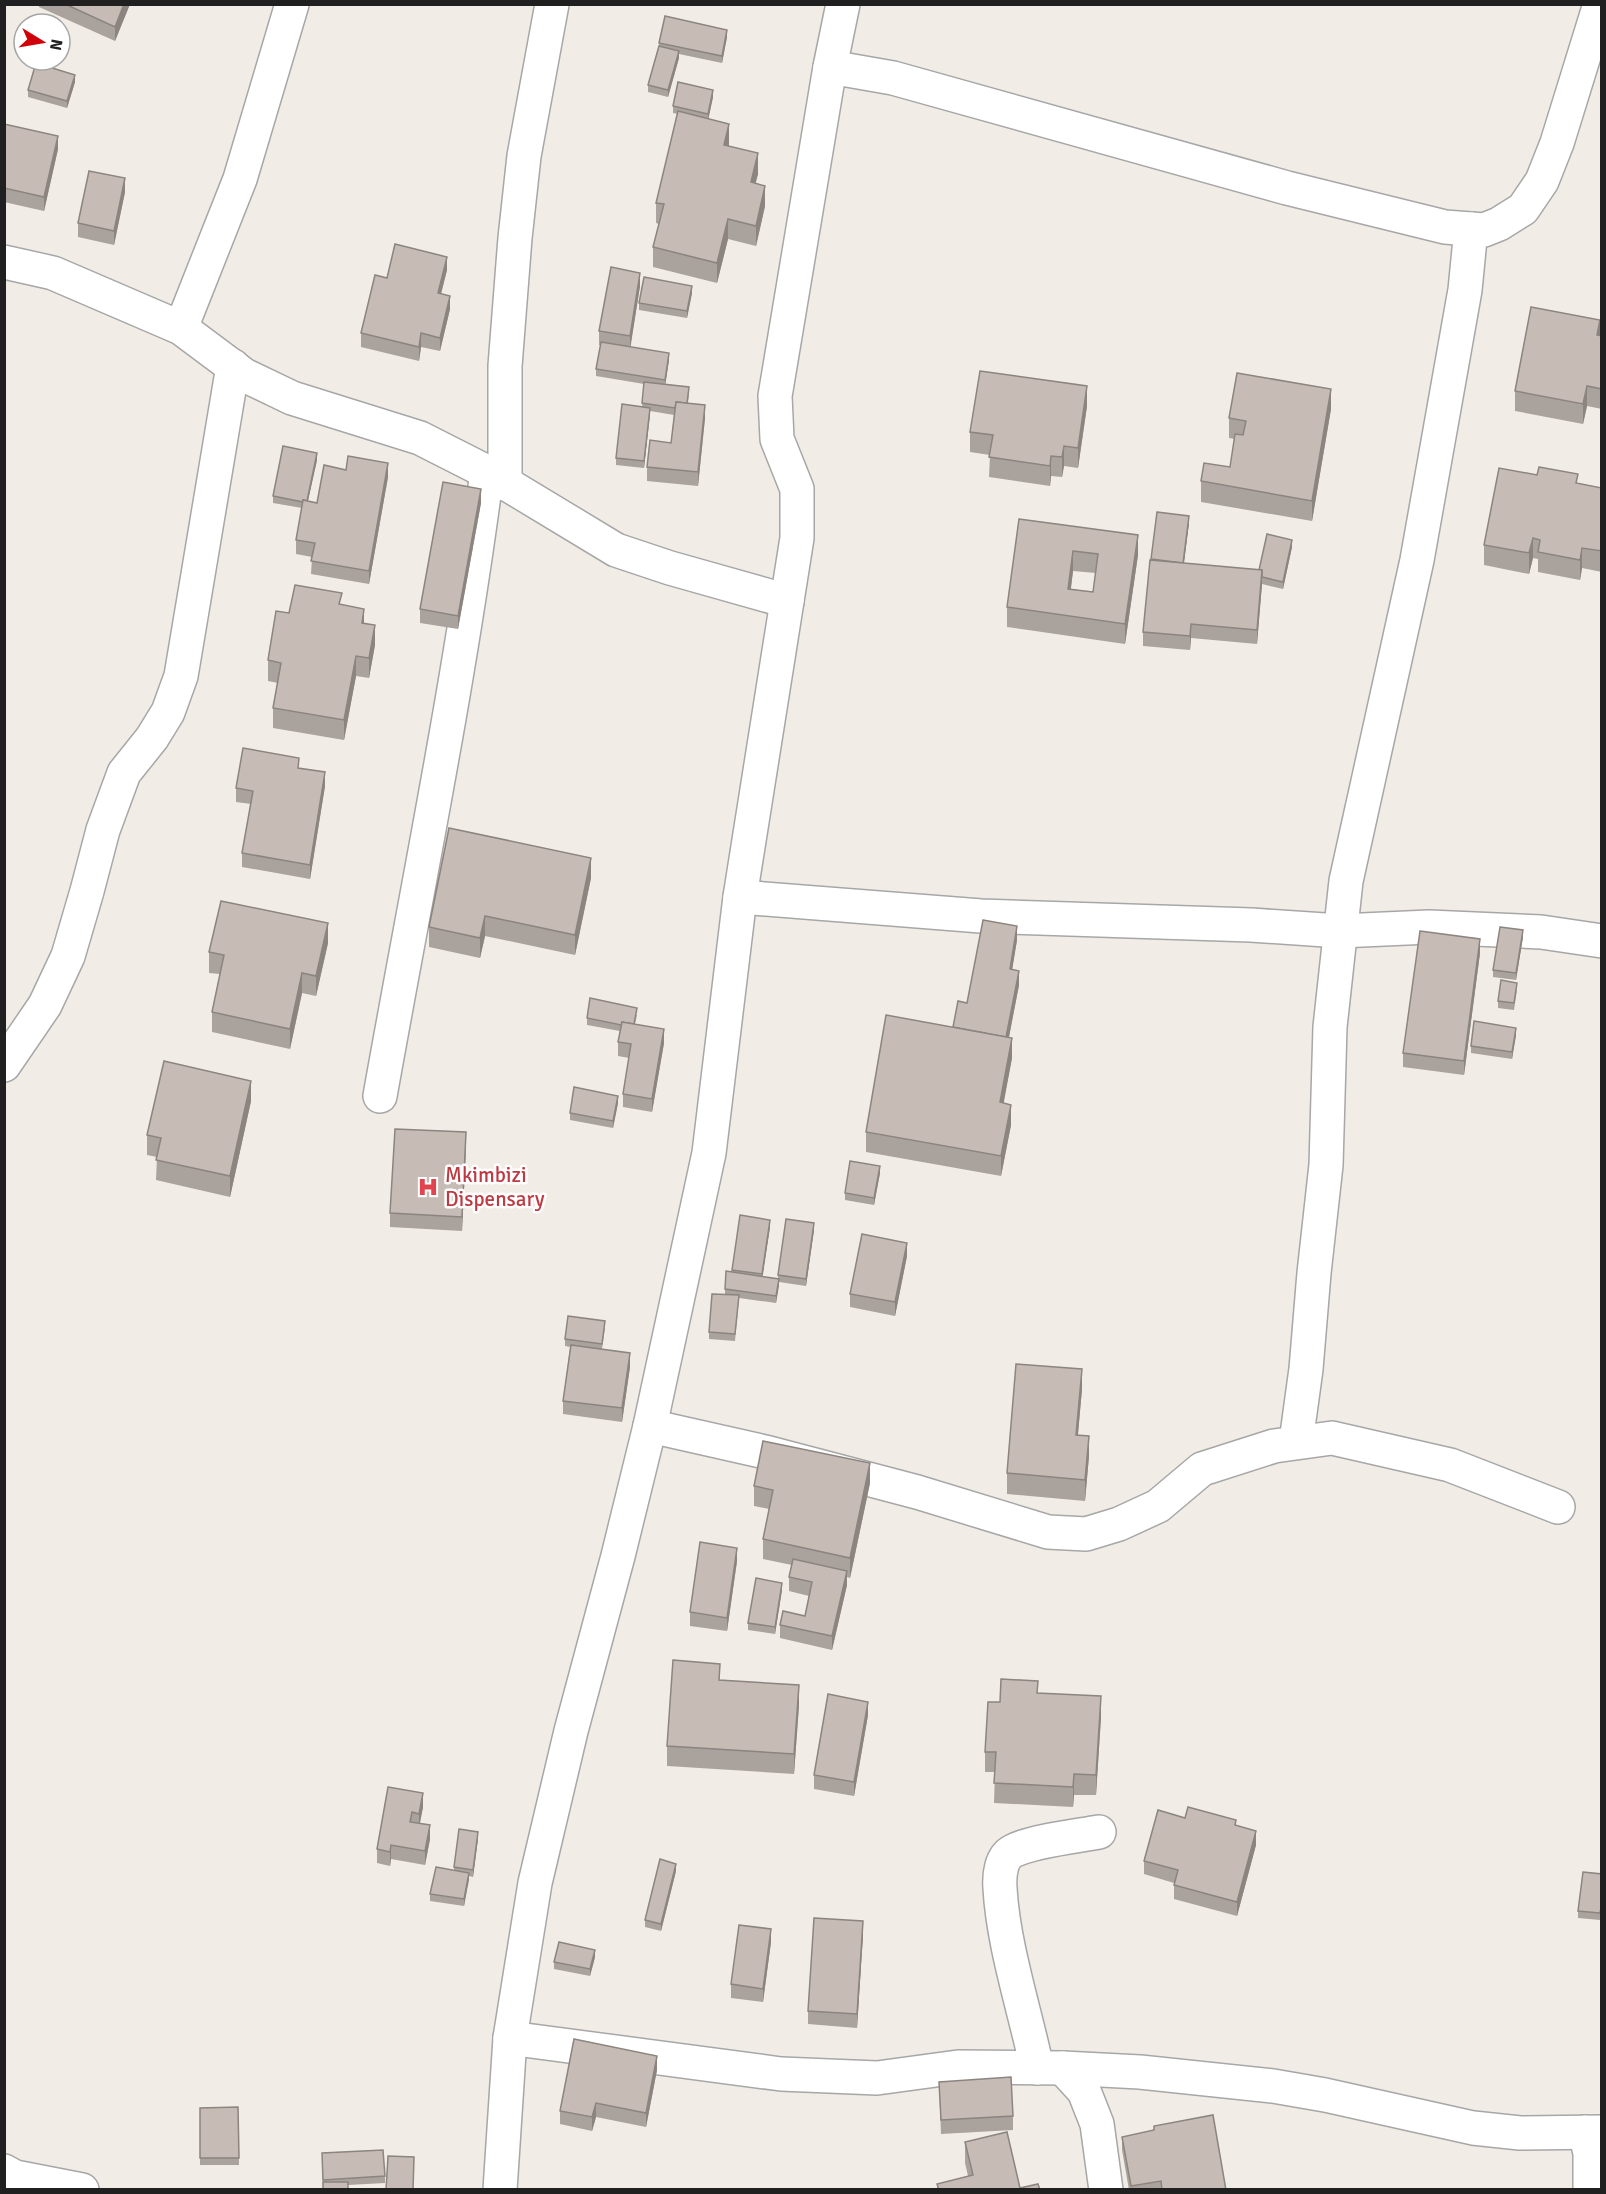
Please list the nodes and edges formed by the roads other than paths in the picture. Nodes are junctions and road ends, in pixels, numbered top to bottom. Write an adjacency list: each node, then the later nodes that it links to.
1 (292, 4): 8 (street)
2 (552, 4): 10 (street)
3 (843, 4): 5 (street)
4 (1600, 4): 6 (street)
5 (830, 68): 6 (street); 11 (street)
6 (1471, 229): 13 (street)
7 (4, 262): 8 (street)
8 (181, 328): 9 (street)
9 (233, 366): 10 (street); 15 (street)
10 (496, 478): 11 (street); 16 (street)
11 (787, 601): 12 (street)
12 (740, 897): 13 (street); 17 (street)
13 (1340, 931): 14 (street); 18 (street)
14 (1602, 941)
15 (4, 1065)
16 (380, 1096)
17 (650, 1426): 18 (street); 21 (street)
18 (1296, 1442): 19 (street)
19 (1558, 1507)
20 (1099, 1832): 22 (street)
21 (510, 2038): 22 (street); 26 (street)
22 (1050, 2068): 23 (street); 27 (street)
23 (1594, 2132): 28 (street)
24 (4, 2171): 25 (street)
25 (82, 2190)
26 (500, 2190)
27 (1106, 2190)
28 (1590, 2190)

